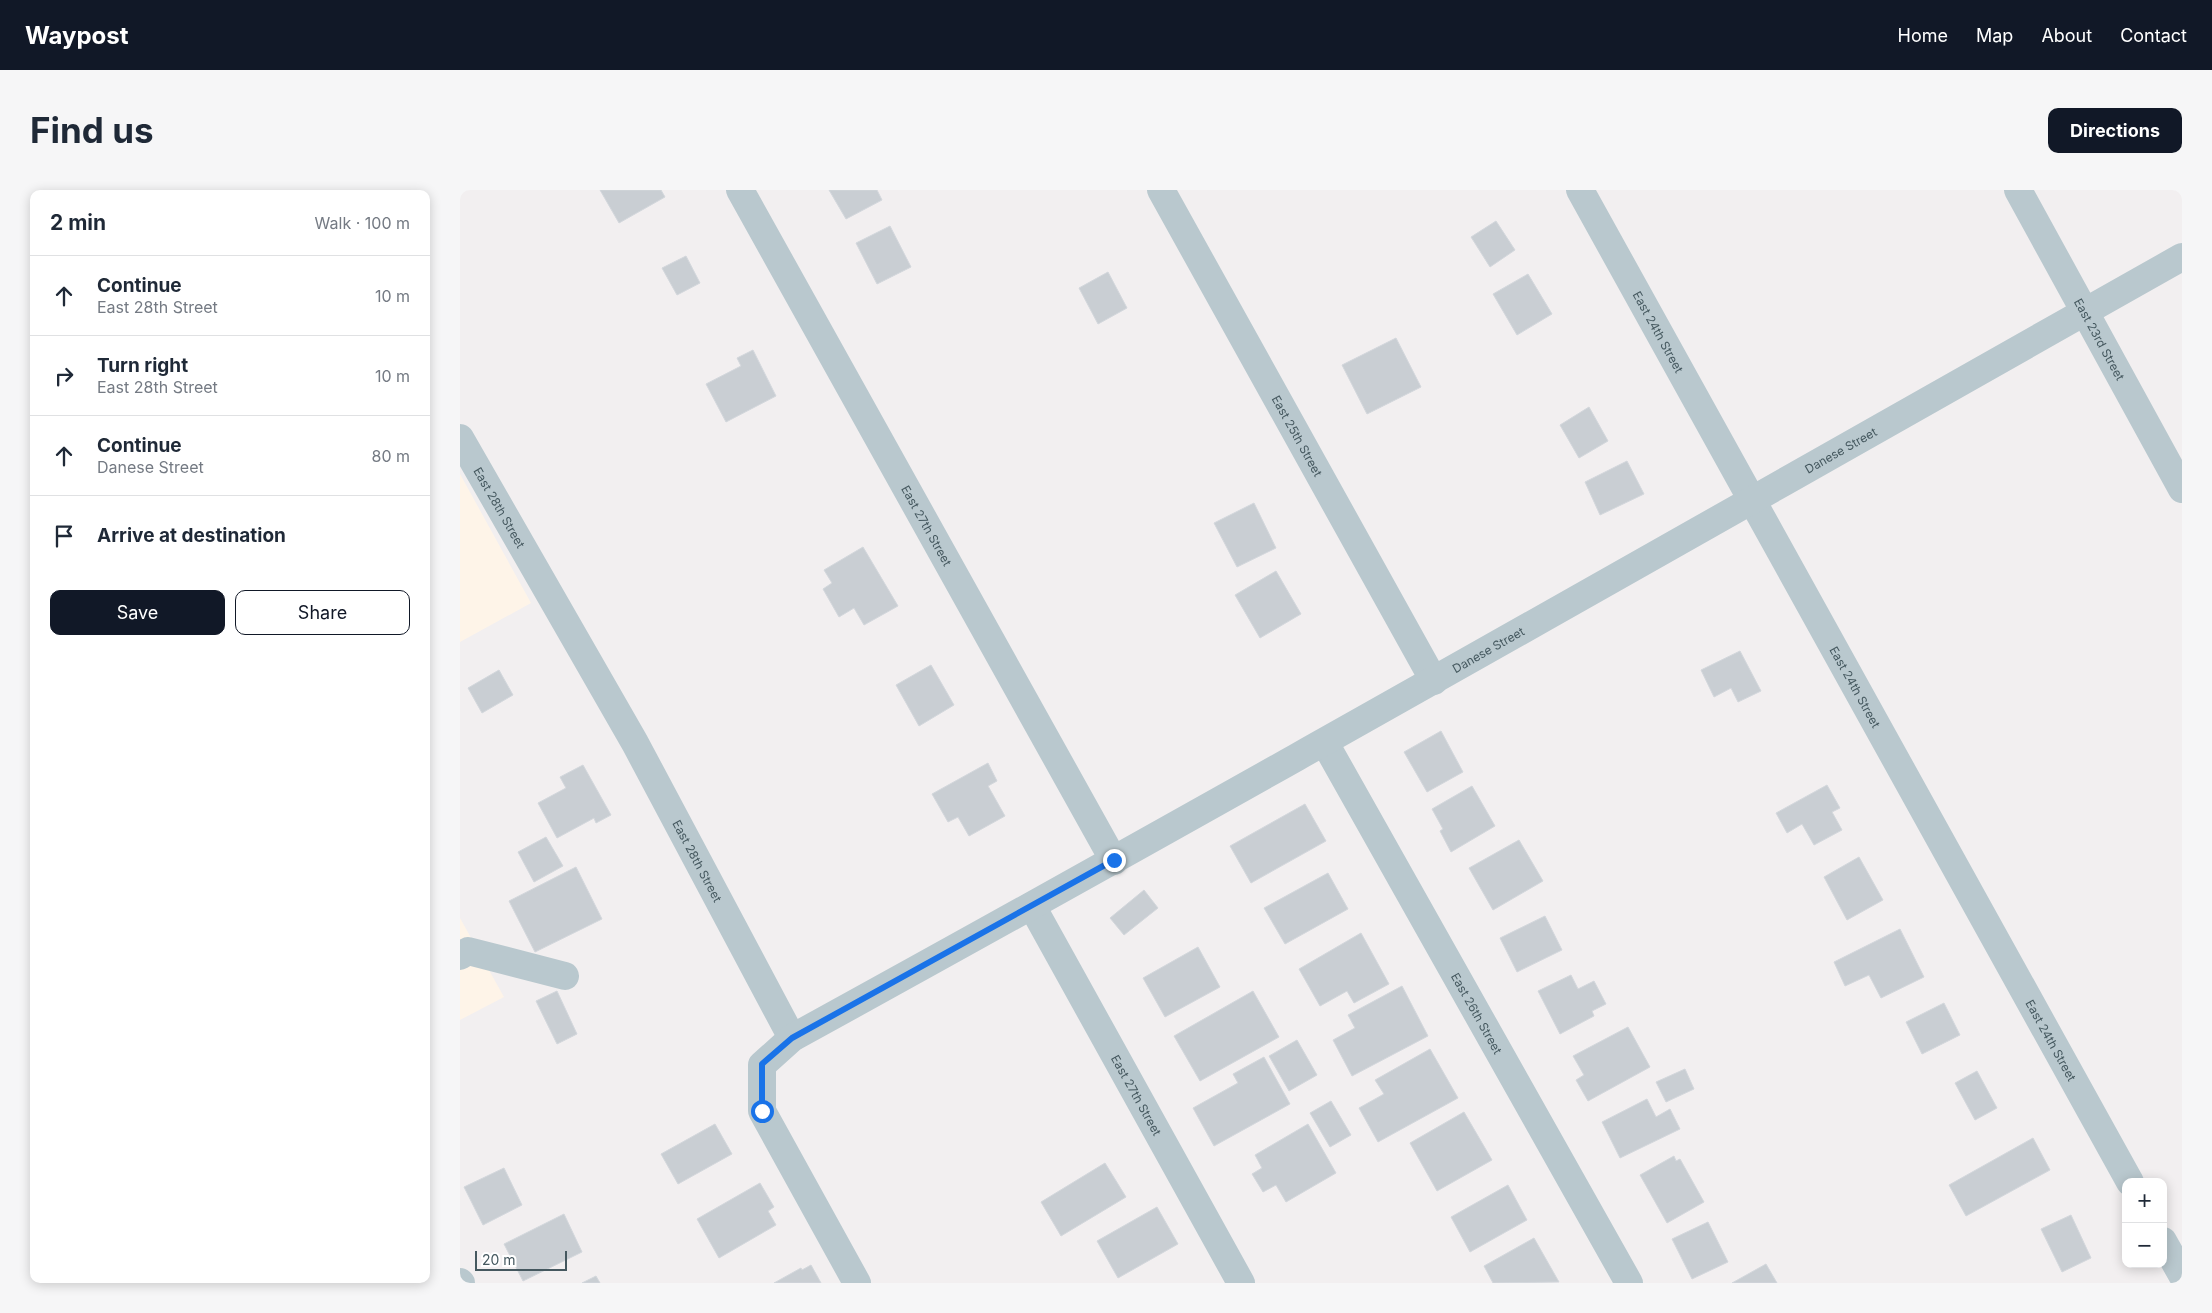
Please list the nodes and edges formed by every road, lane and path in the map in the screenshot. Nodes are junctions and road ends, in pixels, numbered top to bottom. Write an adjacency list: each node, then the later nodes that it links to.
1 (740, 190): 12 (street, East 27th Street)
2 (1161, 190): 10 (street, East 25th Street)
3 (1580, 190): 9 (street, East 24th Street)
4 (2018, 190): 6 (street, East 23rd Street)
5 (2182, 257): 6 (street, Danese Street)
6 (2086, 312): 8 (street, East 23rd Street); 9 (street, Danese Street)
7 (460, 438): 16 (street, East 28th Street)
8 (2182, 488)
9 (1751, 499): 10 (street, Danese Street); 17 (street, East 24th Street)
10 (1434, 681): 11 (street, Danese Street)
11 (1325, 743): 12 (street, Danese Street); 22 (street, East 26th Street)
12 (1114, 860): 13 (street, Danese Street)
13 (1032, 906): 16 (street, Danese Street); 21 (street, East 27th Street)
14 (460, 956): 15 (street)
15 (566, 976)
16 (792, 1038): 20 (street)
17 (2128, 1178)
18 (2167, 1248): 19 (street)
19 (2182, 1275)
20 (857, 1283)
21 (1241, 1283)
22 (1629, 1283)

